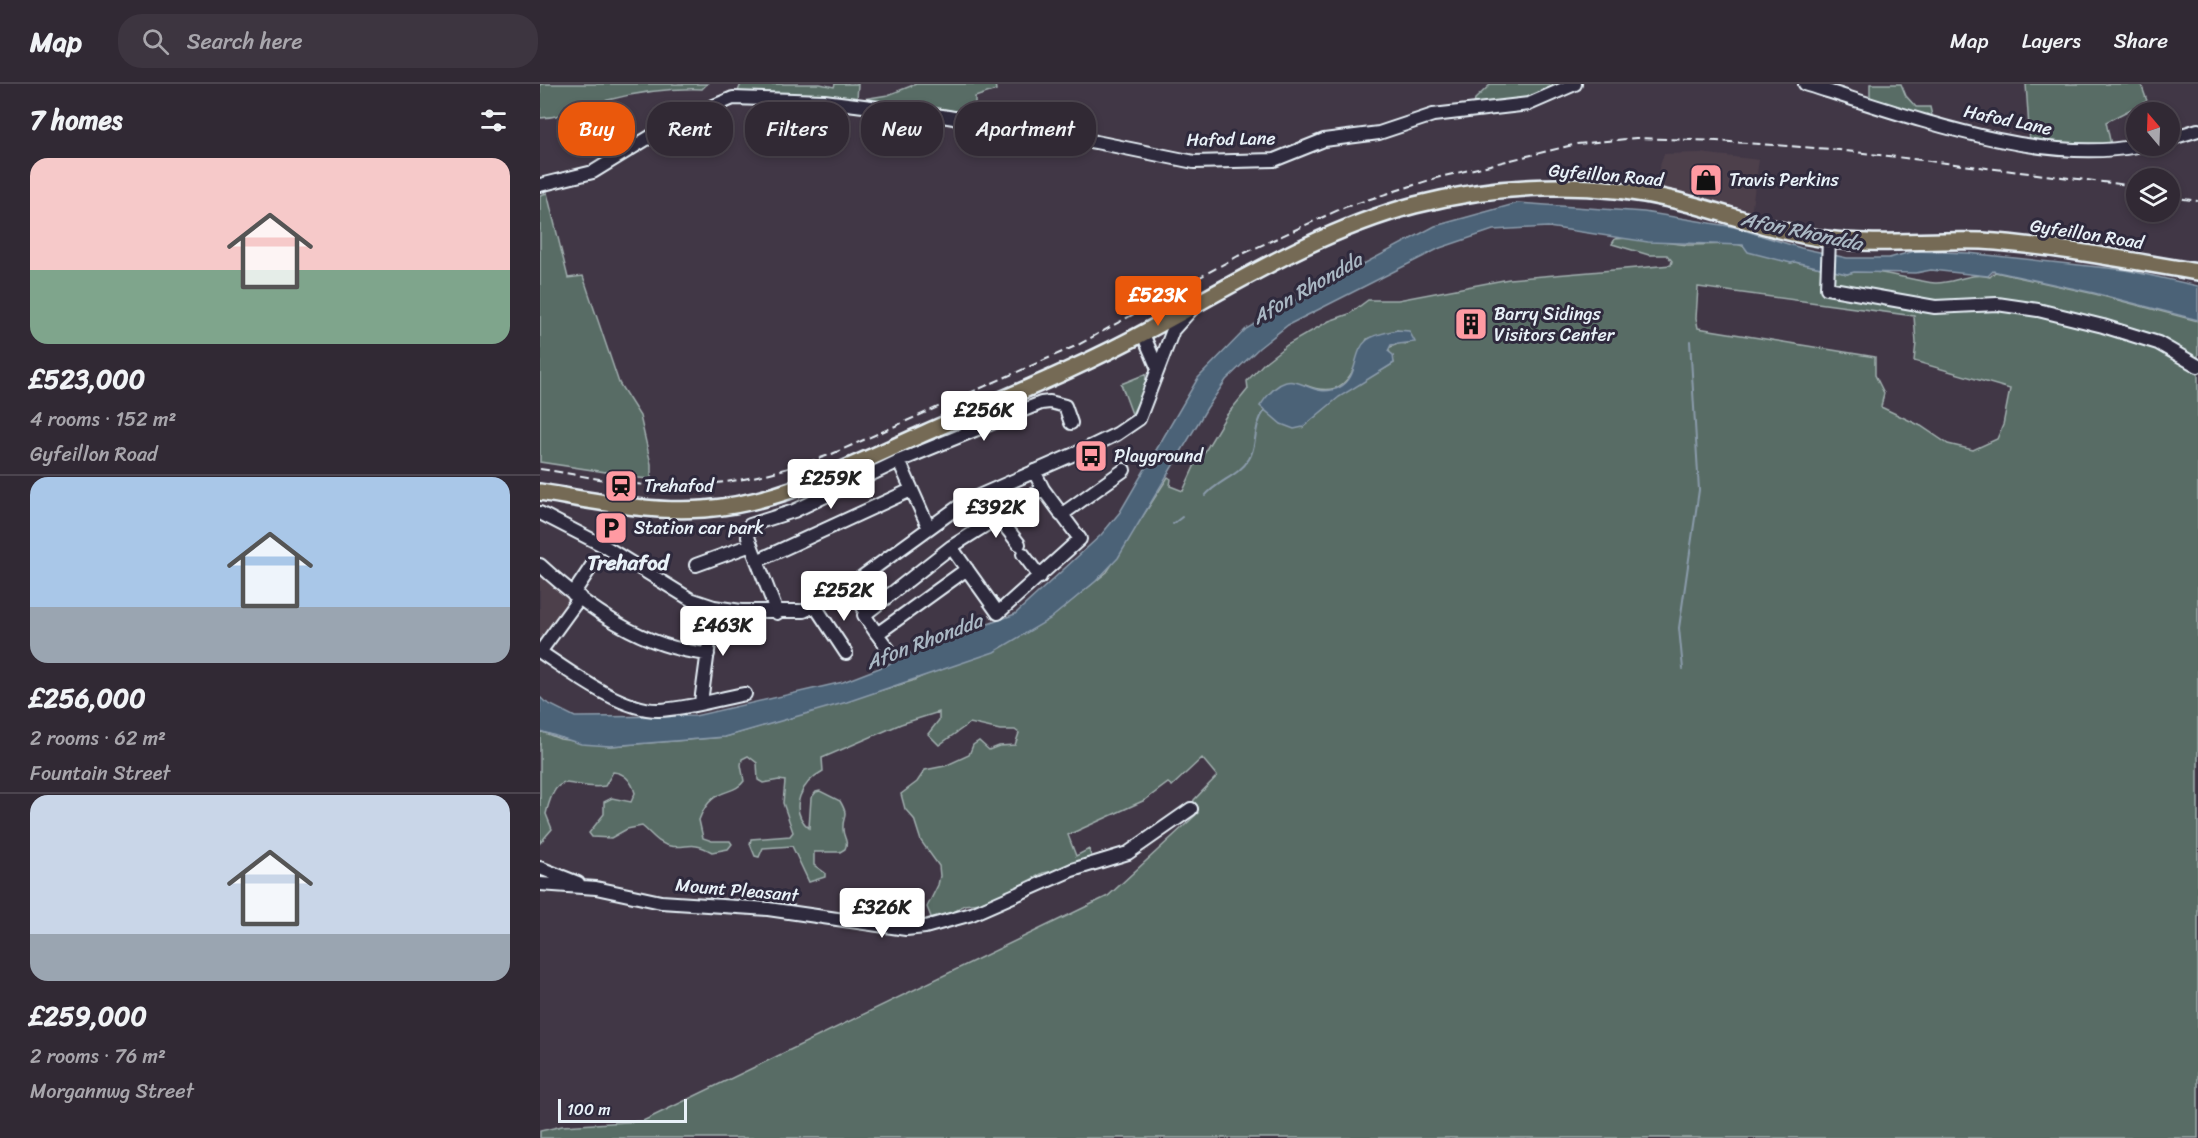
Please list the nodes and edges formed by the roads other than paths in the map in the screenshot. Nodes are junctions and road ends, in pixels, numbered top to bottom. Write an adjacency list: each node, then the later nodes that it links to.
1 (1575, 84): 6 (street, Hafod Lane)
2 (1805, 84): 5 (street, Hafod Lane)
3 (2198, 130): 4 (street)
4 (2180, 136)
5 (2126, 147)
6 (540, 185)
7 (1829, 245): 8 (main road, Gyfeillon Road); 9 (main road, Gyfeillon Road); 11 (street)
8 (2198, 272)
9 (1195, 305): 10 (main road, Gyfeillon Road); 12 (street)
10 (1143, 334): 12 (street); 19 (main road, Gyfeillon Road)
11 (2198, 366)
12 (1158, 369): 16 (street)
13 (1071, 423): 14 (street)
14 (899, 461): 18 (street); 24 (street)
15 (1124, 470): 21 (street)
16 (1034, 471): 17 (street); 23 (street)
17 (1042, 489): 21 (street); 22 (street)
18 (911, 490): 23 (street); 27 (street)
19 (540, 492)
20 (540, 513): 35 (street)
21 (1061, 515): 31 (street)
22 (997, 516): 25 (street); 31 (street)
23 (928, 526): 32 (street)
24 (751, 545): 27 (street); 29 (street)
25 (951, 547): 30 (street); 37 (street)
26 (595, 561): 33 (street)
27 (757, 561): 36 (street)
28 (540, 565): 33 (street)
29 (696, 566)
30 (967, 569): 31 (street); 38 (street)
31 (1040, 577)
32 (848, 587): 34 (street); 37 (street)
33 (576, 596): 41 (street); 43 (street)
34 (815, 606): 36 (street); 40 (street)
35 (714, 607): 36 (street); 41 (street)
36 (777, 613)
37 (865, 614): 38 (street)
38 (878, 634): 39 (street)
39 (889, 650)
40 (846, 653)
41 (708, 654): 43 (street)
42 (745, 694): 43 (street)
43 (701, 702)
44 (1191, 808): 47 (street, Mount Pleasant)
45 (540, 868): 47 (street)
46 (540, 884): 47 (street, Mount Pleasant)
47 (596, 888)

